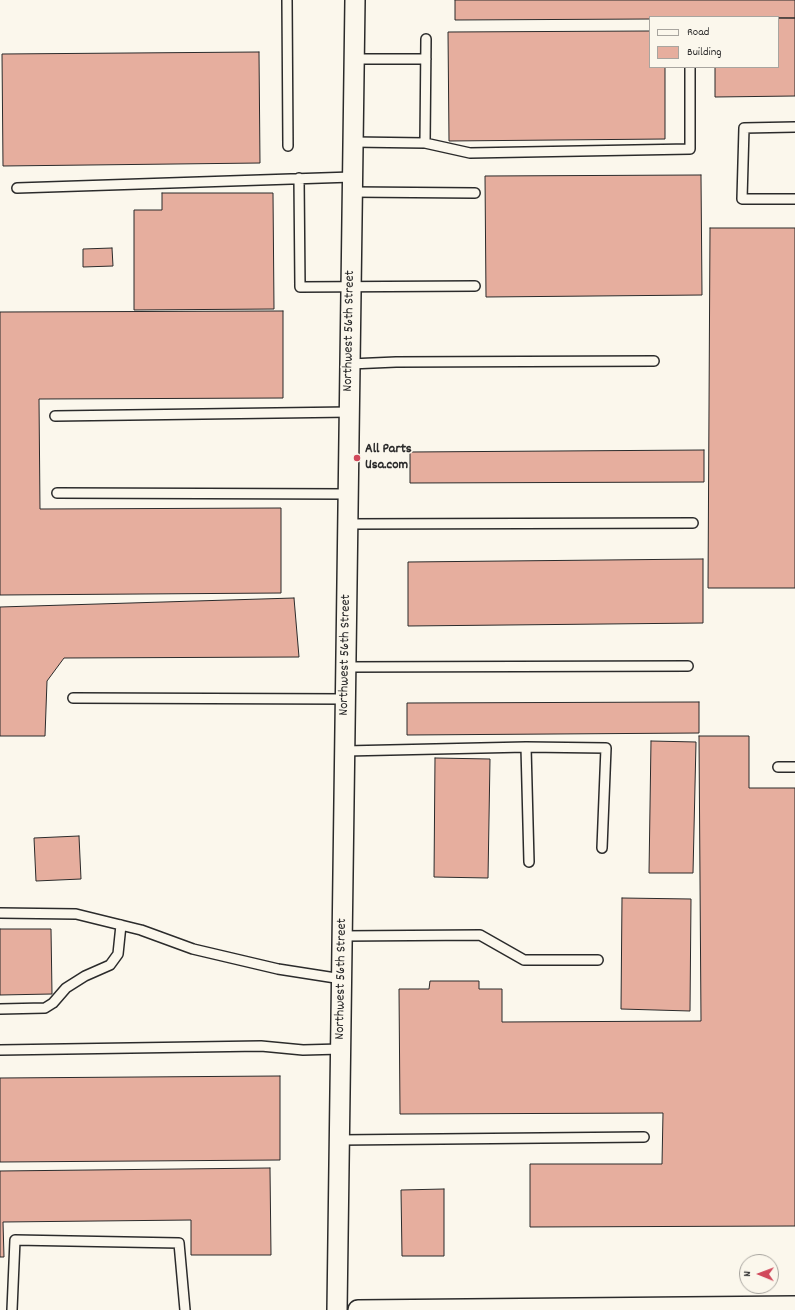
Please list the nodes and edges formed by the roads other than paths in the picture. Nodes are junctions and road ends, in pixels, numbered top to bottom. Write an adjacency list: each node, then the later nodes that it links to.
1 (287, 0): 10 (lane)
2 (355, 0): 4 (street, Northwest 56th Street)
3 (426, 39): 5 (lane)
4 (354, 59): 5 (lane); 8 (street, Northwest 56th Street)
5 (426, 59): 9 (lane)
6 (690, 68): 9 (lane)
7 (795, 127): 15 (lane)
8 (353, 142): 9 (lane); 12 (street, Northwest 56th Street)
9 (425, 143)
10 (288, 146)
11 (299, 178): 12 (lane); 13 (lane); 17 (lane)
12 (352, 184): 14 (lane); 17 (street, Northwest 56th Street)
13 (17, 188)
14 (475, 193)
15 (795, 199)
16 (476, 286): 17 (lane)
17 (351, 287): 19 (street, Northwest 56th Street)
18 (654, 361): 19 (lane)
19 (350, 364): 20 (street, Northwest 56th Street)
20 (350, 412): 21 (lane); 23 (street, Northwest 56th Street)
21 (55, 416)
22 (57, 493): 23 (lane)
23 (348, 494): 24 (street, Northwest 56th Street)
24 (348, 524): 25 (lane); 27 (street, Northwest 56th Street)
25 (692, 524)
26 (688, 666): 27 (lane)
27 (346, 667): 29 (street, Northwest 56th Street)
28 (73, 698): 29 (lane)
29 (346, 699): 31 (street, Northwest 56th Street)
30 (526, 747): 31 (lane); 34 (lane); 35 (lane)
31 (345, 751): 38 (street, Northwest 56th Street)
32 (778, 767): 33 (lane)
33 (795, 767)
34 (602, 848)
35 (529, 862)
36 (0, 912): 37 (lane)
37 (121, 925): 40 (lane); 41 (lane)
38 (342, 936): 39 (lane); 40 (street, Northwest 56th Street)
39 (598, 960)
40 (342, 979): 42 (street, Northwest 56th Street)
41 (0, 1009)
42 (341, 1049): 43 (lane); 45 (street, Northwest 56th Street)
43 (0, 1050)
44 (644, 1137): 45 (lane)
45 (340, 1140): 49 (street, Northwest 56th Street)
46 (795, 1306): 50 (street)
47 (12, 1310): 48 (lane)
48 (185, 1310)
49 (337, 1310)
50 (358, 1310)

